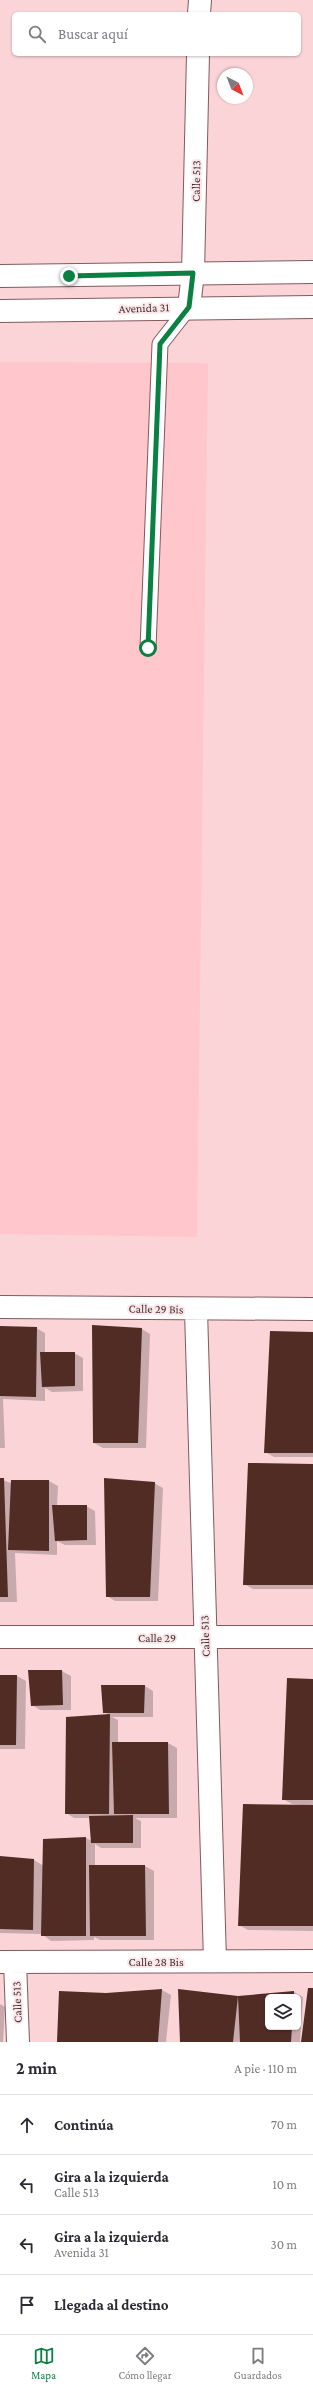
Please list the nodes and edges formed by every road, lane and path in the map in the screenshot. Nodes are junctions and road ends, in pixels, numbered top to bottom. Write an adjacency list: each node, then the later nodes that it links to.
1 (200, 0): 2 (street)
2 (199, 12)
3 (198, 56): 5 (street, Calle 513)
4 (313, 272): 5 (street)
5 (193, 273): 6 (street); 7 (street, Calle 513)
6 (0, 276)
7 (189, 307): 8 (street, Avenida 31); 9 (street, Avenida 31); 10 (lane)
8 (313, 307)
9 (0, 311)
10 (148, 648)
11 (0, 1308): 13 (street, Calle 29 Bis)
12 (313, 1309): 13 (street, Calle 29 Bis)
13 (196, 1310): 16 (street, Calle 513)
14 (313, 1637): 16 (street, Calle 29)
15 (0, 1638): 16 (street, Calle 29)
16 (205, 1638): 17 (street, Calle 513)
17 (215, 1961): 18 (street, Calle 28 Bis); 19 (street, Calle 28 Bis)
18 (313, 1961)
19 (8, 1962): 20 (street, Calle 513)
20 (18, 2042)

